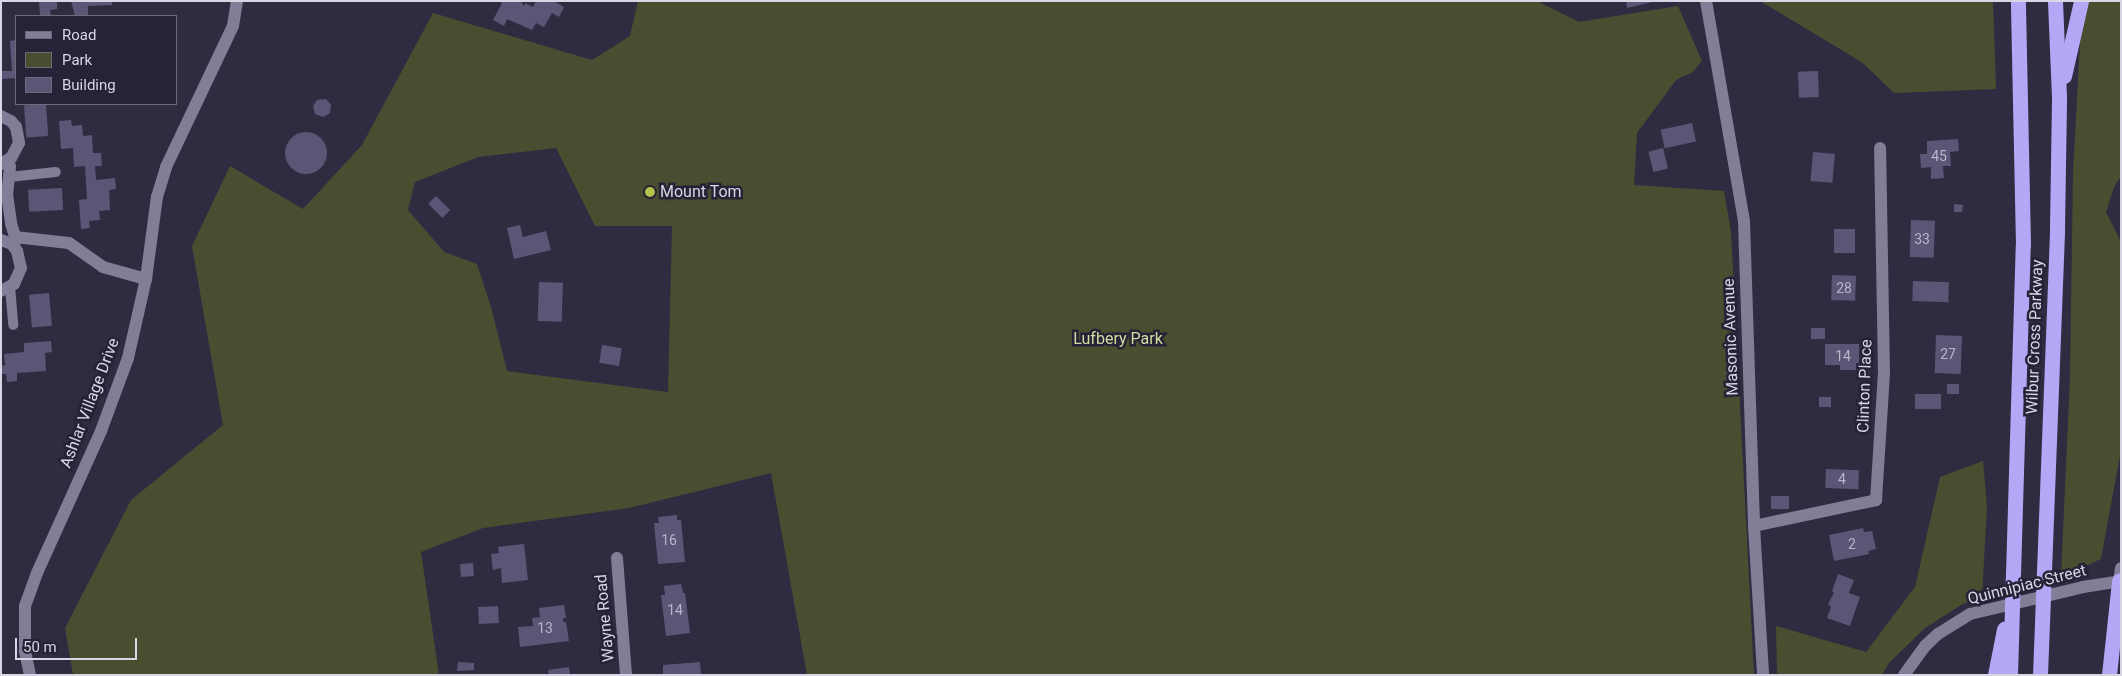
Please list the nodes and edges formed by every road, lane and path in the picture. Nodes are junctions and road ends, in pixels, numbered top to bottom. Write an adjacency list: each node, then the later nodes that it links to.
1 (237, 1): 14 (street, Ashlar Village Drive)
2 (1706, 1): 17 (street, Masonic Avenue)
3 (2018, 1): 20 (highway, Wilbur Cross Parkway)
4 (2055, 1): 6 (highway, Wilbur Cross Parkway)
5 (2080, 1): 6 (highway)
6 (2059, 97): 27 (highway, Wilbur Cross Parkway)
7 (1, 116): 9 (street)
8 (1880, 148): 17 (street, Clinton Place)
9 (5, 162): 11 (street)
10 (56, 172): 11 (lane)
11 (9, 177): 13 (street)
12 (1, 240): 13 (street)
13 (14, 242): 14 (street); 15 (street)
14 (146, 279): 21 (street, Ashlar Village Drive)
15 (5, 289): 16 (lane)
16 (13, 325)
17 (1754, 526): 23 (street, Masonic Avenue)
18 (617, 558): 22 (street, Wayne Road)
19 (2120, 576): 24 (street, Quinnipiac Street); 28 (highway)
20 (2008, 626): 25 (highway); 26 (highway, Wilbur Cross Parkway)
21 (30, 675)
22 (626, 675)
23 (1763, 675)
24 (1904, 675)
25 (1995, 675)
26 (2010, 675)
27 (2040, 675)
28 (2109, 675)

